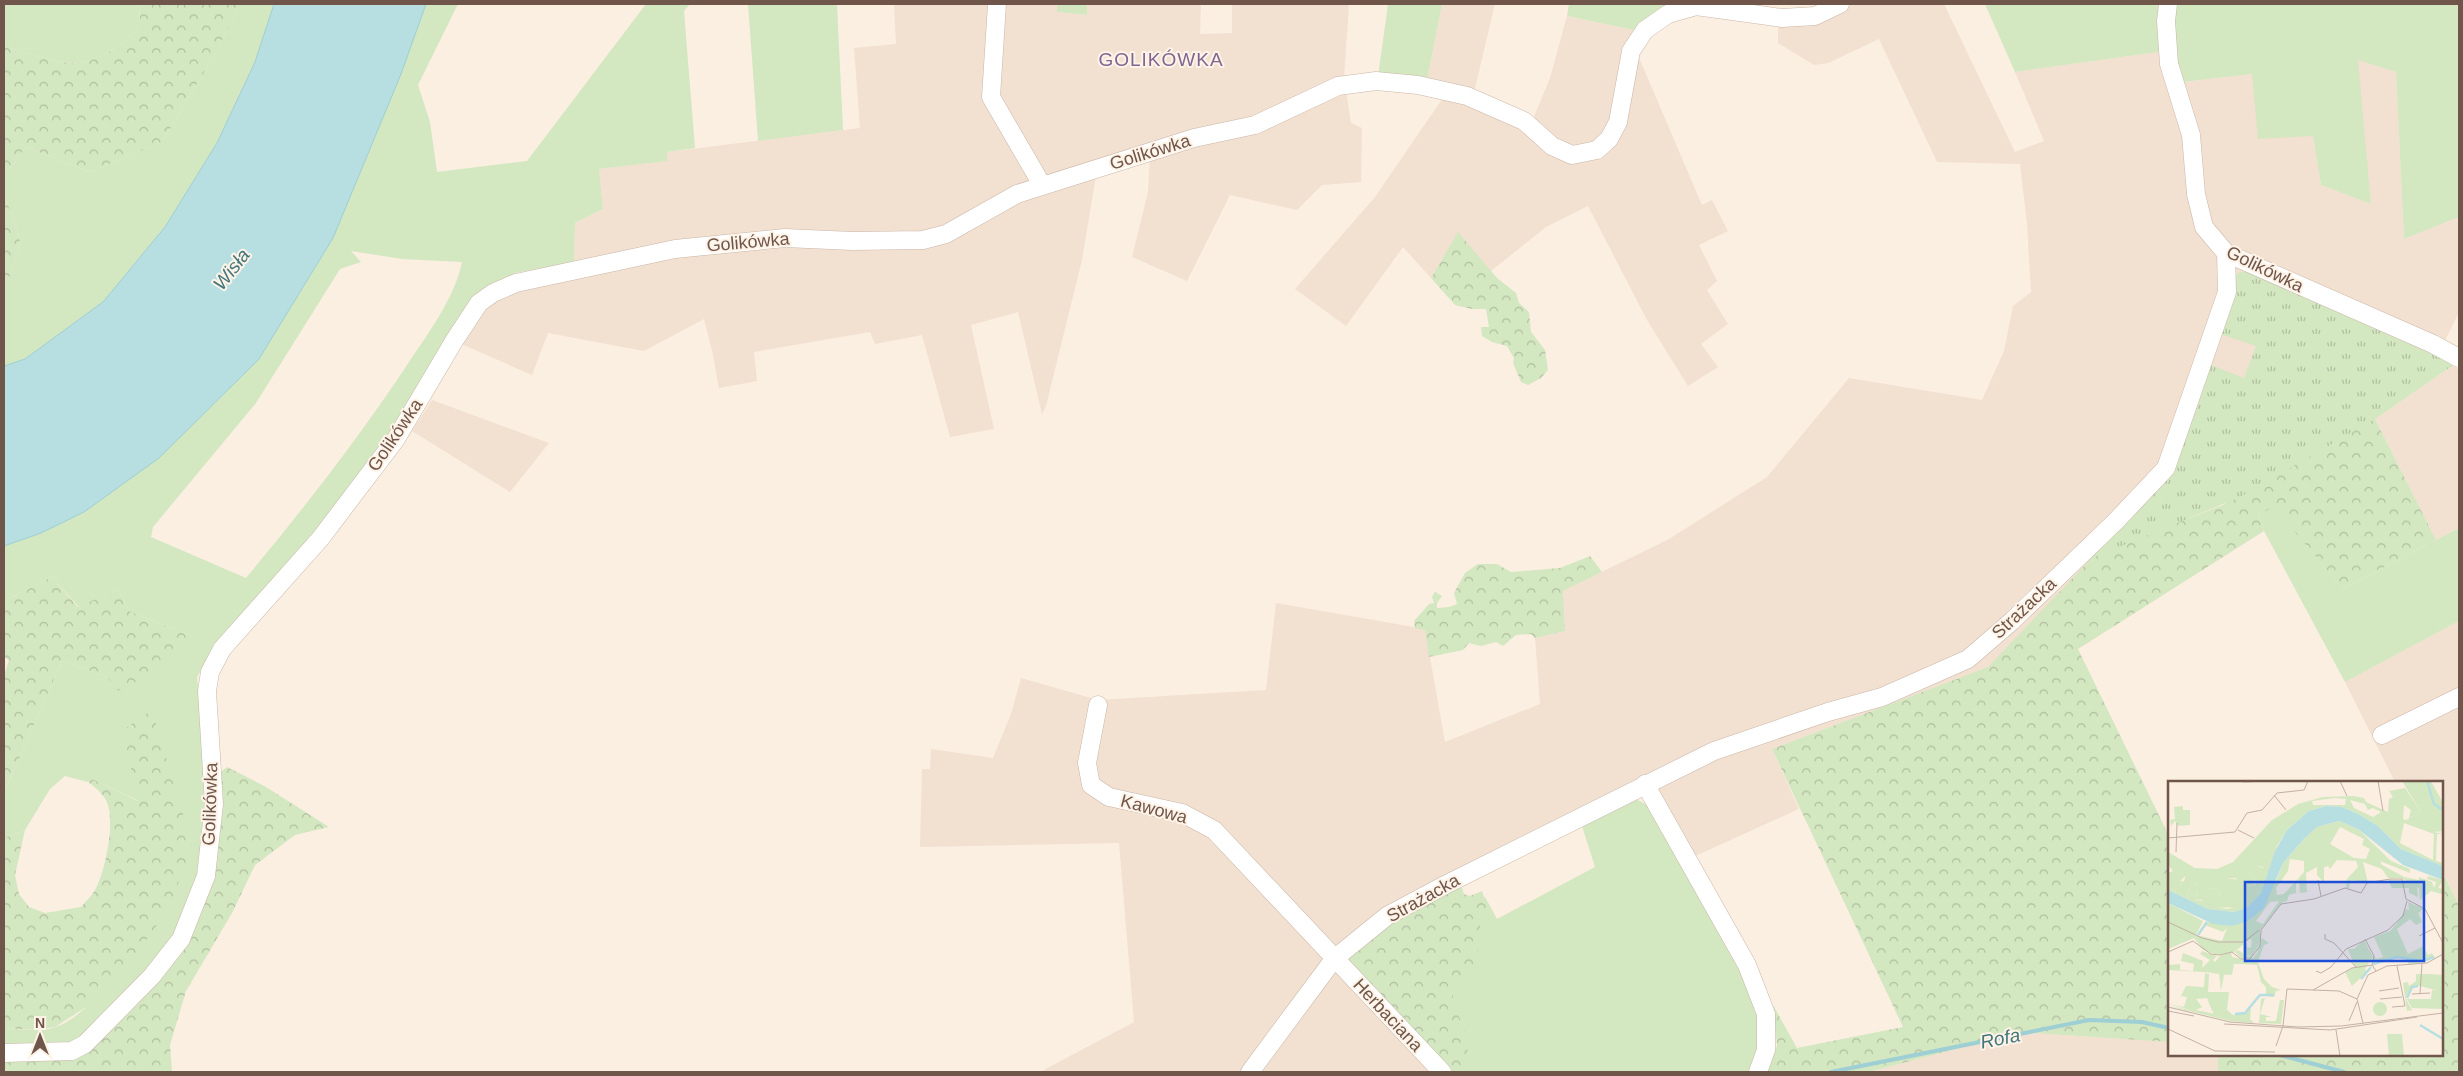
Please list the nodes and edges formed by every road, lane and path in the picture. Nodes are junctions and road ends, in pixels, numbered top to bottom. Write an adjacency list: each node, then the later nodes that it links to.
1 (998, 4): 4 (street)
2 (1840, 4): 4 (street, Golikówka)
3 (2168, 4): 5 (street, Golikówka)
4 (1042, 185): 12 (street, Golikówka)
5 (2226, 253): 6 (street, Golikówka); 10 (street, Strażacka)
6 (2459, 358)
7 (2459, 697): 9 (street)
8 (1098, 705): 11 (street, Kawowa)
9 (2382, 735)
10 (1645, 784): 11 (street, Strażacka); 15 (street)
11 (1334, 958): 13 (street, Strażacka); 14 (street, Herbaciana)
12 (4, 1053)
13 (1250, 1072)
14 (1442, 1072)
15 (1758, 1072)

